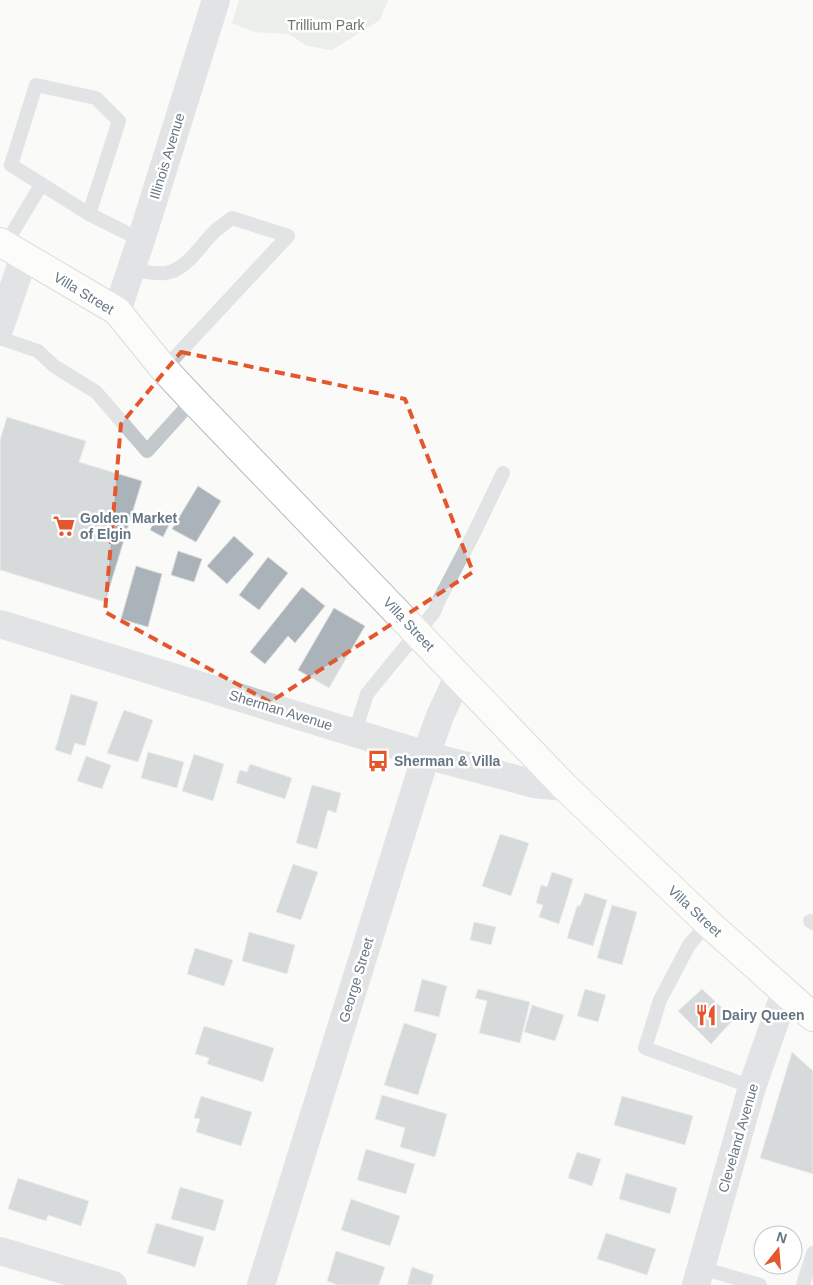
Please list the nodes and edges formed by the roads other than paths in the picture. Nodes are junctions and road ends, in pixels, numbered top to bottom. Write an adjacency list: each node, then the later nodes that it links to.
1 (216, 0): 4 (street, Illinois Avenue)
2 (41, 186): 3 (lane); 3 (lane); 5 (lane)
3 (89, 214): 4 (lane)
4 (141, 240): 6 (street, Illinois Avenue)
5 (10, 248): 7 (main road, Villa Street); 8 (street)
6 (131, 269): 7 (street, Illinois Avenue); 10 (lane)
7 (117, 311): 10 (main road, Villa Street)
8 (0, 327)
9 (0, 338): 11 (lane)
10 (164, 369): 11 (main road, Villa Street)
11 (193, 400): 14 (main road, Villa Street)
12 (503, 473): 14 (lane)
13 (0, 624): 16 (street, Sherman Avenue)
14 (418, 632): 15 (main road, Villa Street); 16 (lane)
15 (458, 677): 17 (street, George Street); 18 (main road, Villa Street)
16 (355, 732): 17 (street, Sherman Avenue)
17 (426, 755): 18 (street, Sherman Avenue); 27 (street, George Street)
18 (564, 786): 19 (main road, Villa Street)
19 (708, 924): 20 (main road, Villa Street); 22 (lane)
20 (785, 993): 21 (main road, Villa Street); 22 (street, Cleveland Avenue)
21 (813, 1017)
22 (752, 1087): 25 (street, Cleveland Avenue)
23 (0, 1251): 26 (street)
24 (813, 1253): 29 (lane)
25 (699, 1276): 28 (lane)
26 (113, 1285)
27 (260, 1285)
28 (760, 1285)
29 (803, 1285)

